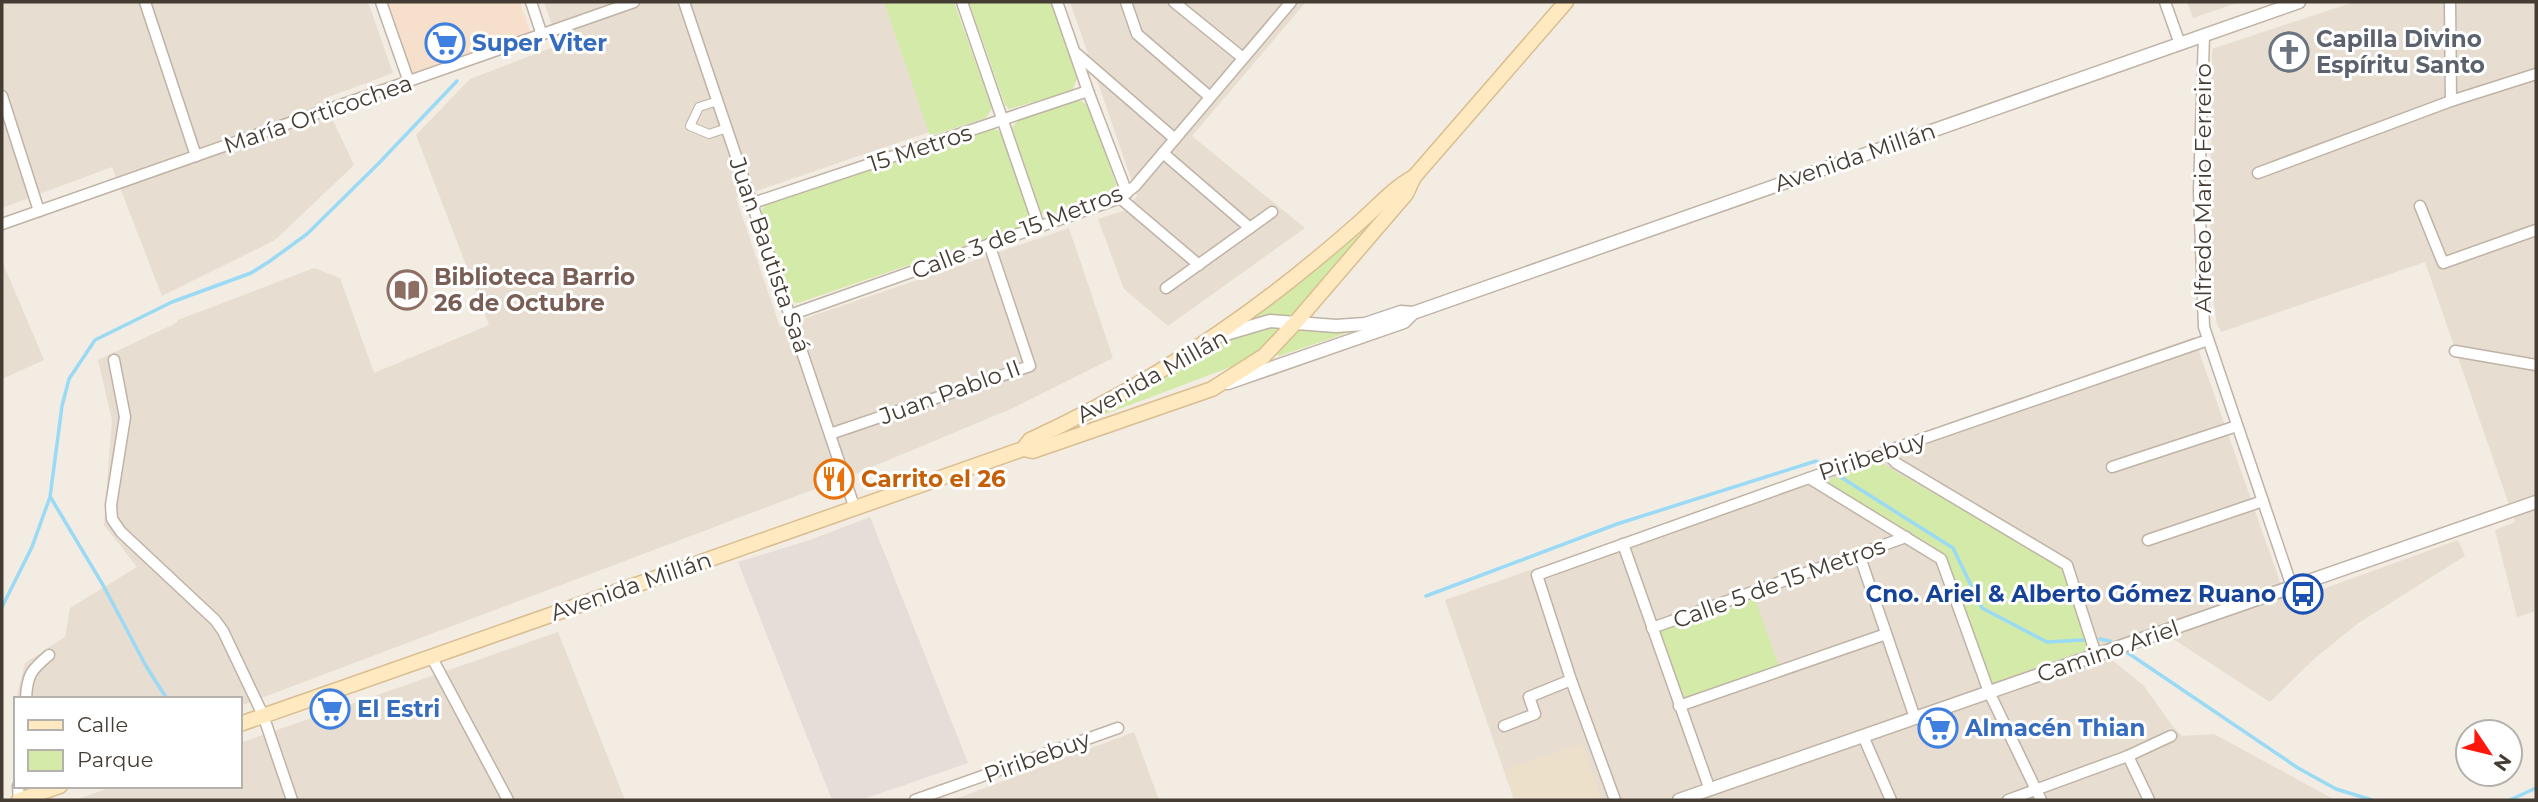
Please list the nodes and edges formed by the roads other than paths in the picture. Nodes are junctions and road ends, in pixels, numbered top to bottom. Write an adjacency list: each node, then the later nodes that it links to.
1 (145, 2): 32 (street)
2 (381, 2): 22 (street)
3 (531, 2): 16 (street)
4 (634, 2): 16 (street, María Orticochea)
5 (684, 2): 26 (street, Juan Bautista Saá)
6 (962, 2): 28 (street)
7 (1058, 2): 19 (street)
8 (1126, 2): 25 (street)
9 (1174, 2): 20 (street)
10 (1274, 2): 15 (street)
11 (1566, 2): 34 (main road)
12 (2165, 2): 18 (street)
13 (2299, 2): 17 (street, Avenida Millán)
14 (2450, 2): 27 (street)
15 (1288, 6): 20 (street, Calle 3 de 15 Metros)
16 (542, 35): 22 (street, María Orticochea)
17 (2204, 35): 18 (street, Avenida Millán); 50 (street, Alfredo Mario Ferreiro)
18 (2180, 44): 47 (street, Avenida Millán)
19 (1075, 52): 23 (street); 30 (street)
20 (1242, 58): 25 (street, Calle 3 de 15 Metros)
21 (2536, 74): 27 (street)
22 (409, 82): 32 (street, María Orticochea)
23 (1088, 91): 28 (street, 15 Metros); 35 (street)
24 (2, 96): 38 (street)
25 (1210, 97): 30 (street, Calle 3 de 15 Metros)
26 (718, 101): 29 (street, Juan Bautista Saá); 29 (street)
27 (2451, 102): 33 (street)
28 (1003, 120): 36 (street, 15 Metros); 41 (street)
29 (727, 128): 36 (street, Juan Bautista Saá)
30 (1175, 139): 31 (street, Calle 3 de 15 Metros)
31 (1163, 153): 35 (street, Calle 3 de 15 Metros); 42 (street)
32 (196, 156): 38 (street, María Orticochea)
33 (2258, 173)
34 (1414, 177): 49 (main road); 51 (main road)
35 (1124, 196): 41 (street, Calle 3 de 15 Metros); 45 (street)
36 (753, 203): 48 (street, Juan Bautista Saá)
37 (2420, 206): 43 (street)
38 (39, 211): 40 (street, María Orticochea)
39 (1272, 212): 42 (street)
40 (2, 224)
41 (1039, 226): 44 (street, Calle 3 de 15 Metros)
42 (1250, 229): 45 (street)
43 (2536, 230)
44 (989, 244): 48 (street, Calle 3 de 15 Metros); 57 (street, Juan Pablo II)
45 (1199, 265): 46 (street)
46 (1166, 288)
47 (1413, 313): 49 (street, Avenida Millán); 55 (street, Avenida Millán)
48 (790, 315): 57 (street, Juan Bautista Saá)
49 (1296, 322): 51 (street, Avenida Millán); 55 (main road)
50 (2208, 340): 56 (street, Alfredo Mario Ferreiro); 59 (street, Piribebuy)
51 (1205, 342): 58 (main road, Avenida Millán)
52 (2455, 351): 54 (street)
53 (114, 360): 79 (street)
54 (2536, 365)
55 (1212, 389): 58 (main road, Avenida Millán)
56 (2237, 426): 60 (street); 62 (street, Alfredo Mario Ferreiro)
57 (830, 434): 64 (street, Juan Bautista Saá)
58 (1023, 449): 64 (main road, Avenida Millán)
59 (1886, 452): 61 (street, Piribebuy); 73 (street)
60 (2112, 467)
61 (1809, 478): 65 (street); 67 (street, Piribebuy)
62 (2263, 501): 66 (street); 69 (street, Alfredo Mario Ferreiro)
63 (2536, 502): 69 (street, Camino Ariel)
64 (855, 509): 74 (main road, Avenida Millán)
65 (1906, 537): 68 (street, Calle 5 de 15 Metros); 76 (street)
66 (2148, 540)
67 (1623, 544): 70 (street); 75 (street, Piribebuy)
68 (1859, 554): 70 (street, Calle 5 de 15 Metros); 71 (street)
69 (2292, 587): 73 (street, Camino Ariel)
70 (1652, 628): 78 (street)
71 (1886, 634): 78 (street); 80 (street)
72 (49, 654): 77 (street)
73 (2096, 655): 76 (street, Camino Ariel)
74 (431, 656): 79 (main road, Avenida Millán); 92 (street)
75 (1571, 680): 82 (street); 94 (street)
76 (1989, 692): 80 (street, Camino Ariel); 89 (street)
77 (26, 697)
78 (1679, 706): 88 (street)
79 (263, 715): 81 (main road, Avenida Millán); 91 (street)
80 (1915, 718): 84 (street, Camino Ariel)
81 (242, 723)
82 (1504, 726)
83 (1118, 727): 93 (street, Piribebuy)
84 (1863, 736): 88 (street, Camino Ariel); 96 (street)
85 (2171, 736): 86 (street)
86 (2128, 756): 89 (street); 98 (street)
87 (54, 788): 90 (main road)
88 (1710, 790): 95 (street, Camino Ariel)
89 (2038, 795): 97 (street)
90 (19, 800)
91 (292, 800)
92 (508, 800)
93 (915, 800)
94 (1615, 800)
95 (1679, 800)
96 (1891, 800)
97 (2008, 800)
98 (2149, 800)

